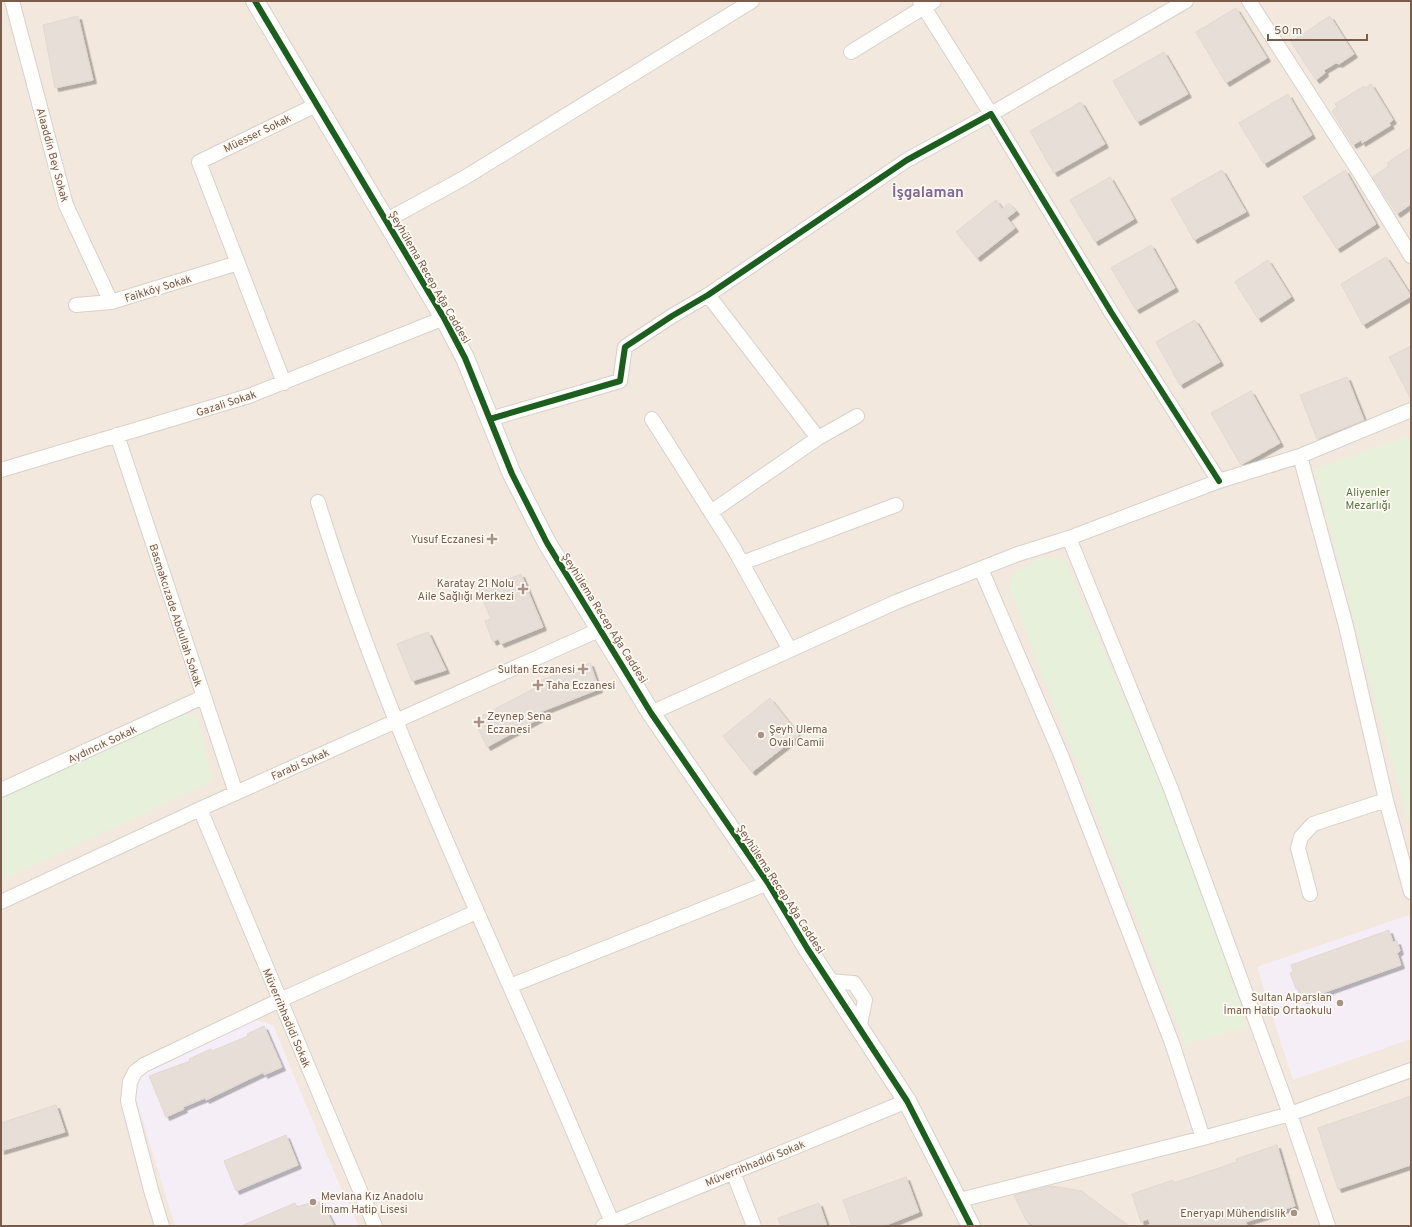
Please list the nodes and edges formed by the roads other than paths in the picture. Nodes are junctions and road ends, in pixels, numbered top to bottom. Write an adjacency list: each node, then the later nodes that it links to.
1 (12, 1): 14 (street, Alaaddin Bey Sokak)
2 (752, 1): 10 (street)
3 (1186, 1): 9 (street)
4 (1249, 1): 11 (street)
5 (258, 2): 8 (street, Şeyhülema Recep Ağa Caddesi)
6 (925, 3): 7 (street); 9 (street)
7 (851, 52)
8 (316, 105): 10 (street, Şeyhülema Recep Ağa Caddesi); 12 (street, Müesser Sokak)
9 (991, 114): 13 (street); 26 (street)
10 (387, 220): 16 (street, Şeyhülema Recep Ağa Caddesi)
11 (1411, 256)
12 (238, 263): 14 (street, Faikköy Sokak); 17 (street)
13 (708, 295): 20 (street); 23 (street)
14 (111, 302): 15 (street, Faikköy Sokak)
15 (76, 305)
16 (444, 318): 17 (street, Gazali Sokak); 20 (street, Şeyhülema Recep Ağa Caddesi)
17 (284, 383): 22 (street, Gazali Sokak)
18 (1411, 410): 24 (street)
19 (857, 416): 23 (street)
20 (490, 419): 33 (street, Şeyhülema Recep Ağa Caddesi)
21 (652, 420): 29 (street)
22 (117, 436): 25 (street, Gazali Sokak); 35 (street, Basmakcızade Abdullah Sokak)
23 (818, 438): 29 (street)
24 (1300, 456): 26 (street); 40 (street)
25 (1, 470)
26 (1219, 481): 30 (street)
27 (318, 502): 37 (street)
28 (896, 505): 31 (street)
29 (711, 512): 31 (street)
30 (1069, 538): 32 (street); 51 (street)
31 (742, 564): 34 (street)
32 (981, 569): 34 (street); 52 (street)
33 (601, 629): 36 (street, Şeyhülema Recep Ağa Caddesi); 37 (street, Farabi Sokak)
34 (790, 650): 36 (street)
35 (203, 697): 38 (street, Aydıncık Sokak); 39 (street, Basmakcızade Abdullah Sokak)
36 (651, 713): 42 (street, Şeyhülema Recep Ağa Caddesi)
37 (397, 721): 39 (street, Farabi Sokak); 46 (street)
38 (1, 790)
39 (236, 793): 41 (street, Farabi Sokak)
40 (1386, 800): 43 (street); 44 (street)
41 (200, 809): 45 (street, Farabi Sokak); 48 (street, Müverrihhadidi Sokak)
42 (768, 883): 47 (street); 50 (street, Şeyhülema Recep Ağa Caddesi)
43 (1411, 892)
44 (1310, 894)
45 (1, 902)
46 (476, 912): 47 (street); 48 (street)
47 (510, 986): 55 (street)
48 (280, 1000): 56 (street); 57 (street, Müverrihhadidi Sokak)
49 (1411, 1070): 51 (street)
50 (907, 1101): 53 (street, Müverrihhadidi Sokak); 54 (street, Şeyhülema Recep Ağa Caddesi)
51 (1290, 1114): 52 (street); 60 (street)
52 (1203, 1138): 54 (street)
53 (733, 1172): 55 (street, Müverrihhadidi Sokak); 58 (street)
54 (956, 1201): 59 (street, Şeyhülema Recep Ağa Caddesi)
55 (607, 1224)
56 (162, 1226)
57 (375, 1226)
58 (754, 1226)
59 (970, 1226)
60 (1328, 1226)

